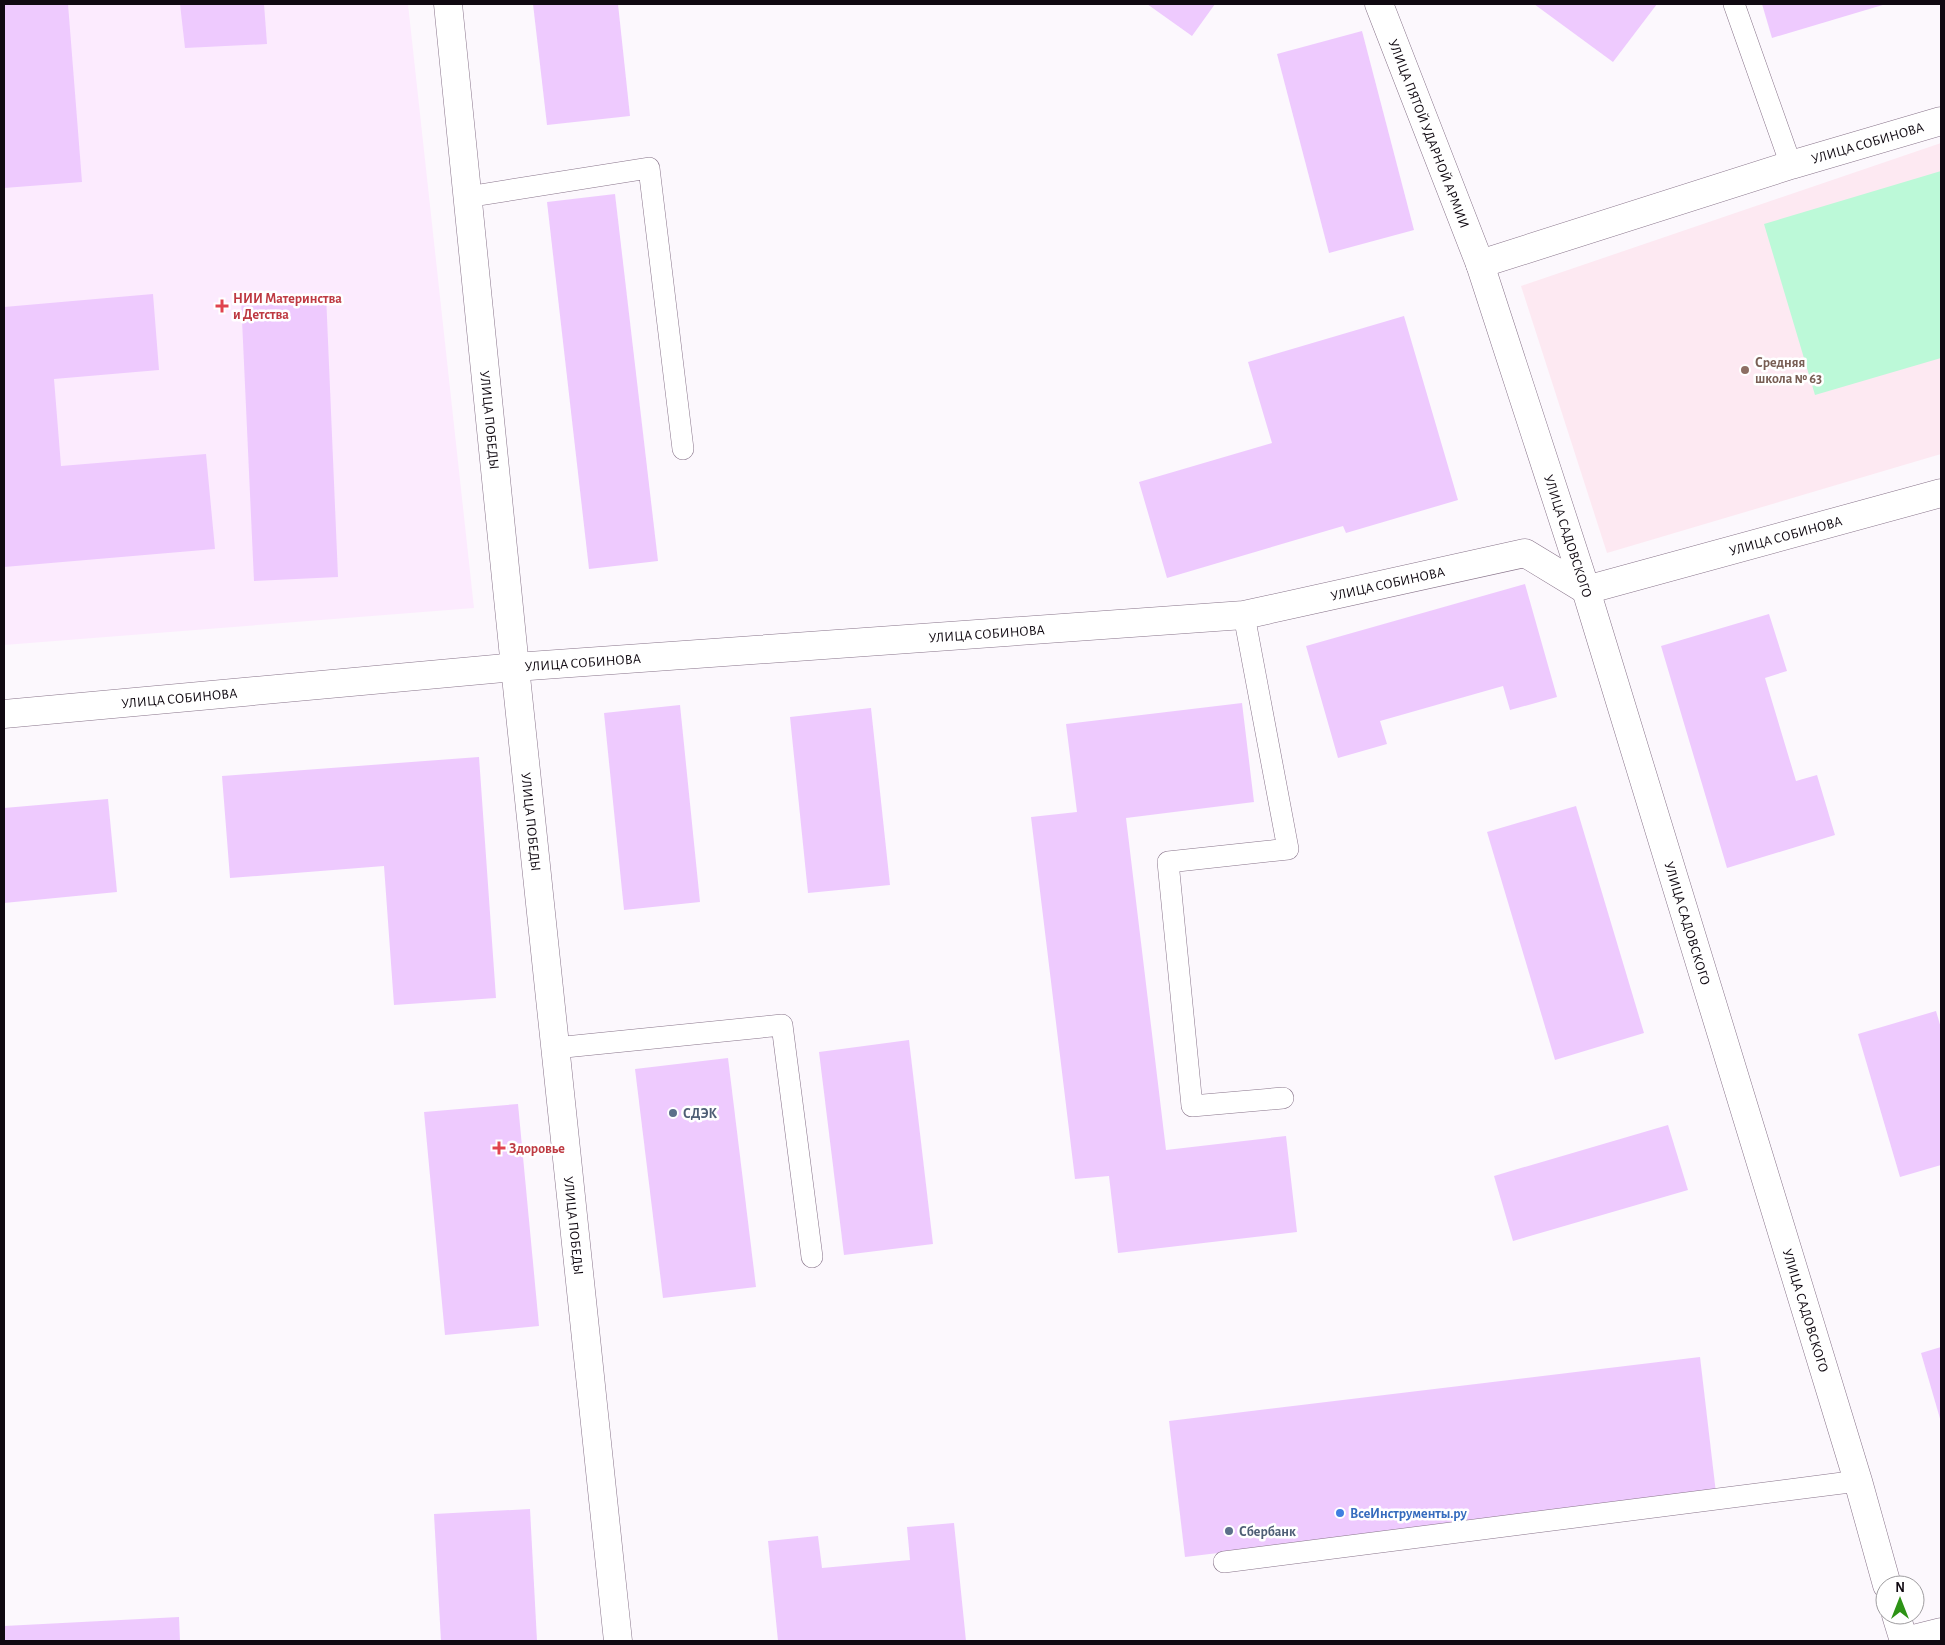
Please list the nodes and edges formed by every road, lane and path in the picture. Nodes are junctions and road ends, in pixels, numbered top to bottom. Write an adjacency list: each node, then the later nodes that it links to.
1 (448, 4): 6 (street, УЛИЦА ПОБЕДЫ)
2 (1379, 4): 7 (street, УЛИЦА ПЯТОЙ УДАРНОЙ АРМИИ)
3 (1734, 4): 5 (lane)
4 (1941, 121): 5 (street, УЛИЦА СОБИНОВА)
5 (1791, 164): 7 (street, УЛИЦА СОБИНОВА)
6 (467, 198): 8 (lane); 12 (street, УЛИЦА ПОБЕДЫ)
7 (1480, 264): 10 (street, УЛИЦА САДОВСКОГО)
8 (683, 449)
9 (1941, 493): 10 (street, УЛИЦА СОБИНОВА)
10 (1586, 590): 11 (street, УЛИЦА СОБИНОВА); 17 (street, УЛИЦА САДОВСКОГО)
11 (1244, 615): 12 (street, УЛИЦА СОБИНОВА); 15 (lane)
12 (514, 667): 13 (street, УЛИЦА СОБИНОВА); 14 (street, УЛИЦА ПОБЕДЫ)
13 (4, 714)
14 (555, 1048): 16 (lane); 22 (street, УЛИЦА ПОБЕДЫ)
15 (1283, 1098)
16 (812, 1257)
17 (1858, 1481): 18 (lane); 19 (street, УЛИЦА САДОВСКОГО)
18 (1224, 1562)
19 (1884, 1575)
20 (1899, 1625): 23 (street)
21 (1941, 1632): 23 (street)
22 (618, 1641)
23 (1905, 1641)

